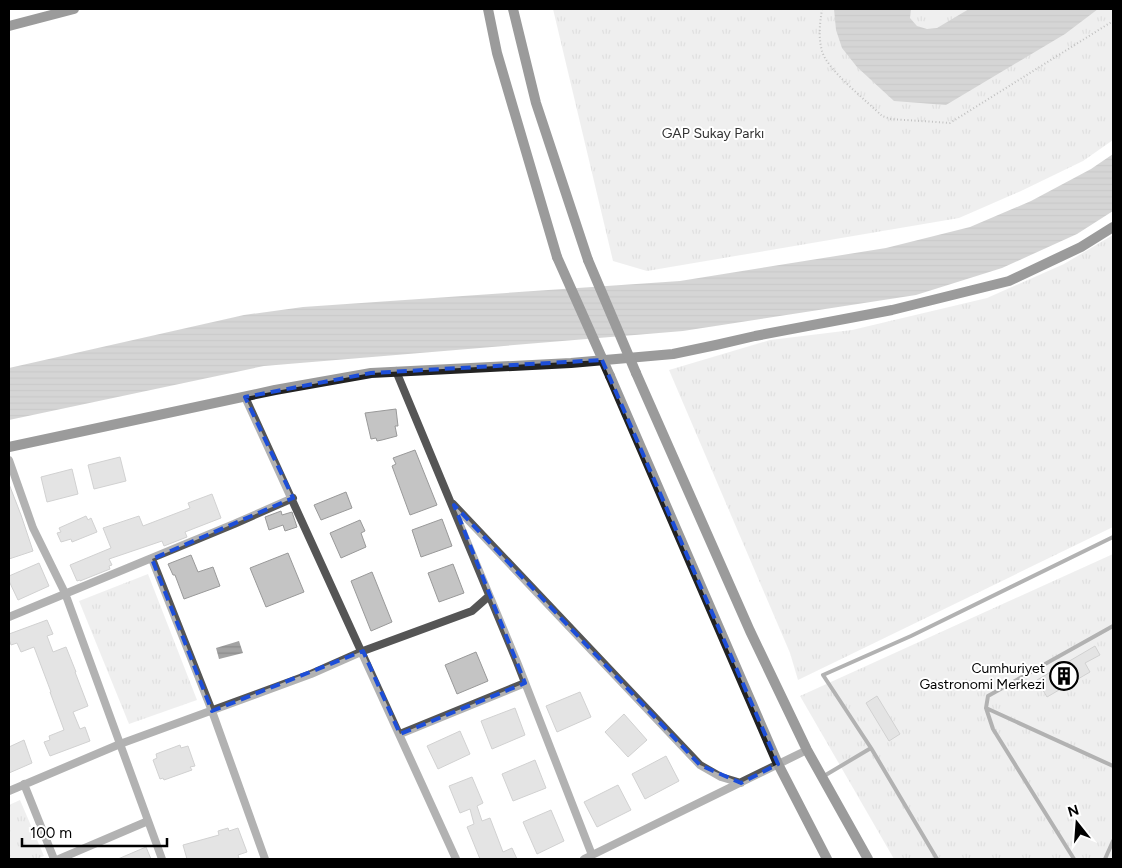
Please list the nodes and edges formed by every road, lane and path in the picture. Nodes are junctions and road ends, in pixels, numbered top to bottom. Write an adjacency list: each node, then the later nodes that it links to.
1 (74, 9): 6 (main road)
2 (488, 9): 28 (main road, bridge)
3 (513, 9): 27 (main road, bridge)
4 (822, 9): 5 (path)
5 (1113, 21)
6 (9, 26)
7 (1113, 227): 8 (main road)
8 (396, 371): 9 (main road); 13 (street)
9 (245, 397): 10 (main road); 12 (street)
10 (9, 447)
11 (9, 460): 16 (street)
12 (292, 498): 15 (street); 20 (street)
13 (450, 500): 17 (street); 31 (street)
14 (1113, 537): 26 (lane)
15 (152, 559): 16 (street); 23 (street)
16 (65, 593): 18 (street); 25 (street)
17 (490, 596): 20 (street); 21 (street)
18 (9, 617)
19 (1113, 626): 22 (lane)
20 (363, 651): 23 (street); 24 (street)
21 (525, 683): 24 (street); 36 (street)
22 (986, 708): 29 (lane); 46 (lane)
23 (212, 711): 25 (street); 40 (street)
24 (400, 734): 41 (street)
25 (120, 744): 32 (street); 34 (street)
26 (871, 748): 30 (lane); 45 (lane)
27 (807, 750): 28 (street); 30 (main road)
28 (778, 764): 31 (street); 43 (main road)
29 (1113, 766)
30 (822, 778): 44 (main road)
31 (741, 782): 36 (street)
32 (24, 784): 33 (street); 37 (street)
33 (9, 791)
34 (148, 821): 38 (street); 39 (street)
35 (1113, 841): 47 (lane)
36 (592, 855): 42 (street)
37 (54, 859)
38 (59, 859)
39 (162, 859)
40 (265, 859)
41 (456, 859)
42 (584, 859)
43 (827, 859)
44 (868, 859)
45 (937, 859)
46 (1074, 859)
47 (1105, 859)

